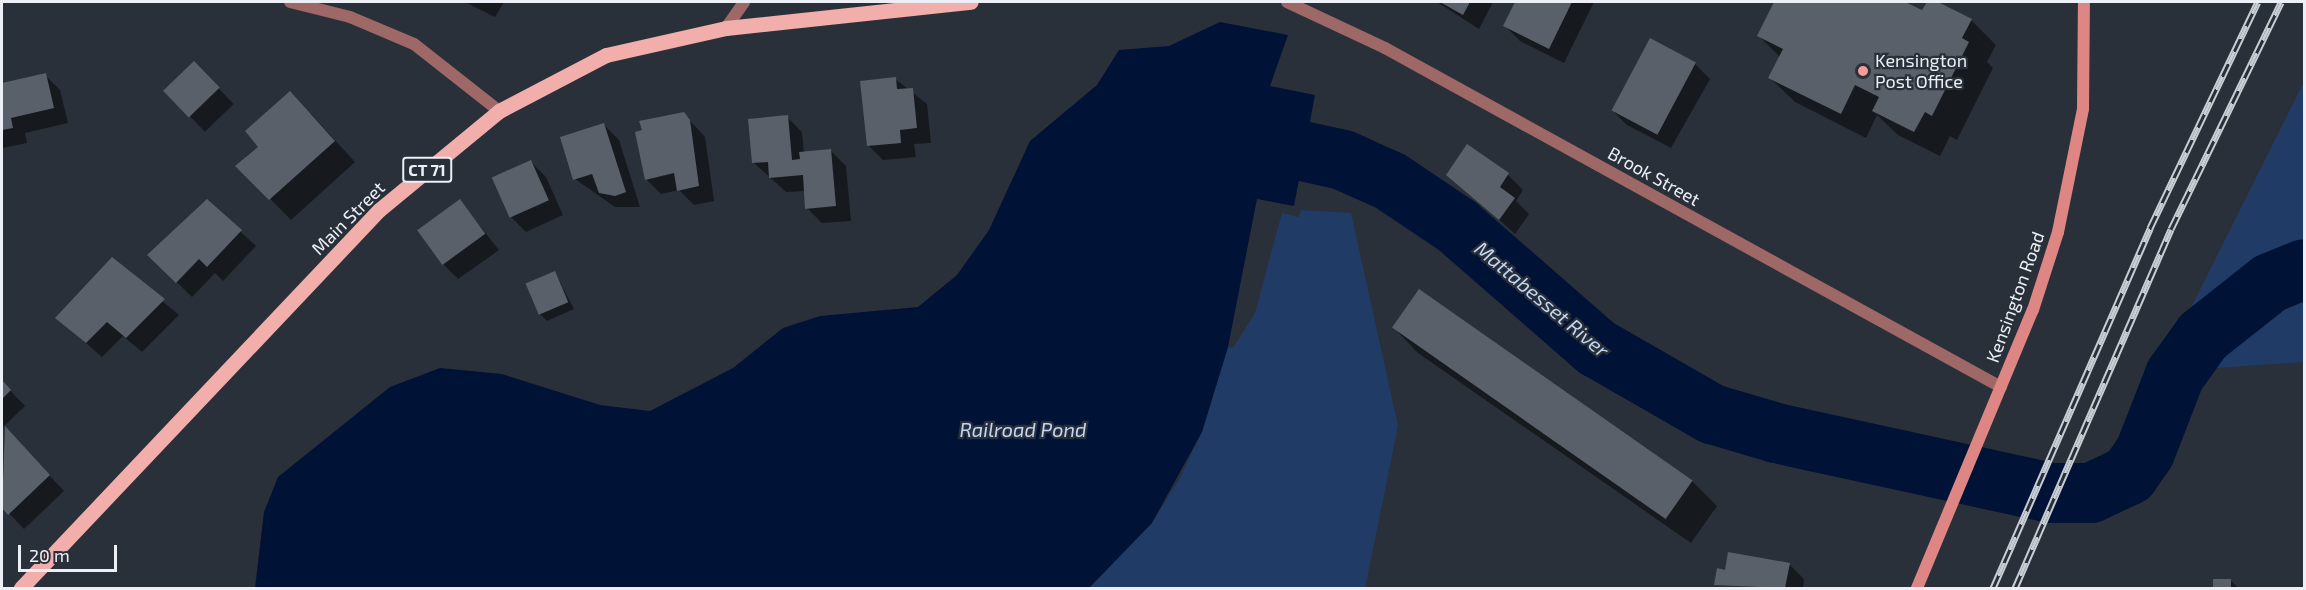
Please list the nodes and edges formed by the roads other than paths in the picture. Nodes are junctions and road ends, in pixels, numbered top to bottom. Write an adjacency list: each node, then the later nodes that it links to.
1 (290, 2): 8 (street)
2 (744, 2): 7 (street)
3 (971, 2): 6 (main road, Main Street / CT 71)
4 (1287, 2): 9 (street, Brook Street)
5 (2084, 2): 9 (street, Kensington Road)
6 (893, 5): 7 (main road, Main Street / CT 71)
7 (726, 28): 8 (main road, Main Street / CT 71)
8 (499, 111): 10 (main road, Main Street / CT 71)
9 (2001, 387): 11 (street, Kensington Road)
10 (21, 588)
11 (1917, 588)

